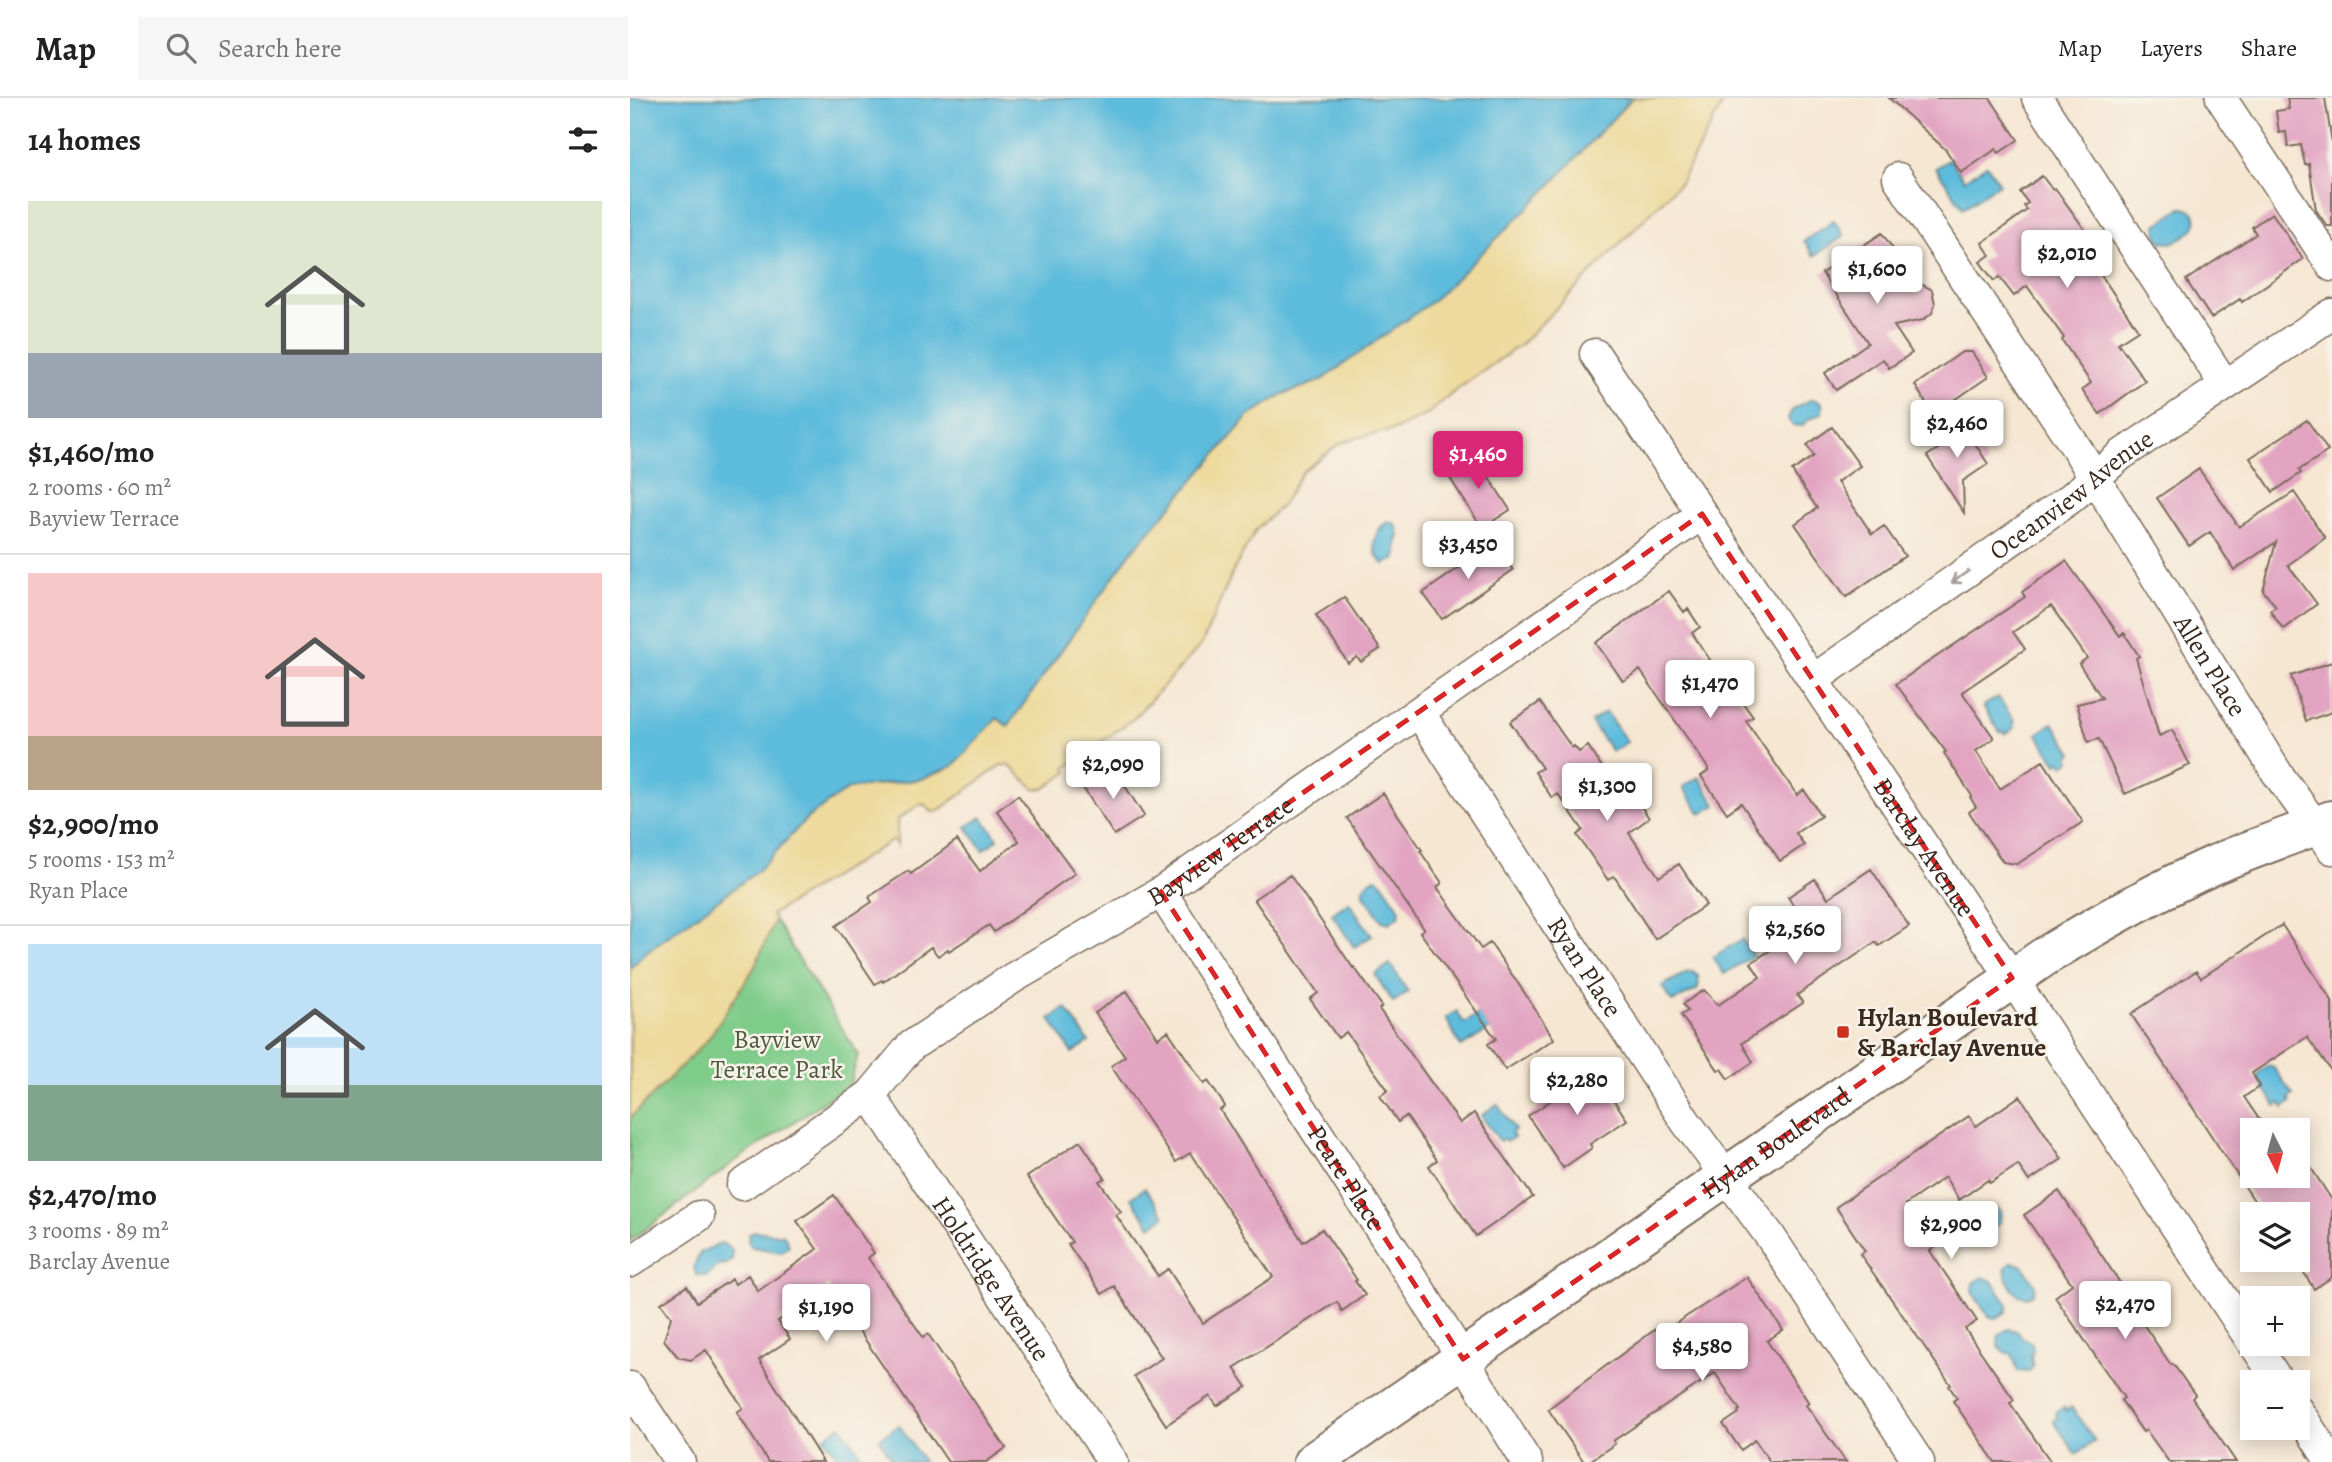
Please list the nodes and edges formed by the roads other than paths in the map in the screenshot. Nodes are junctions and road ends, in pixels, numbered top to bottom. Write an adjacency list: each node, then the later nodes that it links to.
1 (2037, 98): 7 (street)
2 (2221, 98): 4 (street)
3 (1898, 178): 8 (street, Allen Place)
4 (2332, 266)
5 (2332, 314): 7 (street, Oceanview Avenue)
6 (1595, 354): 9 (street, Barclay Avenue)
7 (2225, 385): 8 (street, Oceanview Avenue)
8 (2094, 478): 10 (street, Oceanview Avenue, one-way to 10); 12 (street, Allen Place)
9 (1702, 514): 10 (street, Barclay Avenue); 11 (street, Bayview Terrace)
10 (1813, 680): 14 (street, Barclay Avenue)
11 (1419, 712): 13 (street, Bayview Terrace); 16 (street, Ryan Place)
12 (2326, 832): 14 (main road, Hylan Boulevard)
13 (1161, 892): 15 (street, Bayview Terrace); 21 (street, Peare Place)
14 (2012, 978): 16 (main road, Hylan Boulevard); 20 (street, Barclay Avenue)
15 (870, 1095): 17 (street, Bayview Terrace); 25 (street, Holdridge Avenue)
16 (1727, 1178): 21 (main road, Hylan Boulevard); 28 (street, Ryan Place)
17 (742, 1185)
18 (699, 1216): 19 (street)
19 (630, 1262)
20 (2240, 1323)
21 (1463, 1360): 26 (main road, Hylan Boulevard); 27 (street, Peare Place)
22 (630, 1387): 24 (street)
23 (2310, 1430): 29 (street)
24 (680, 1462)
25 (1113, 1462)
26 (1313, 1462)
27 (1527, 1462)
28 (1919, 1462)
29 (2331, 1462)

